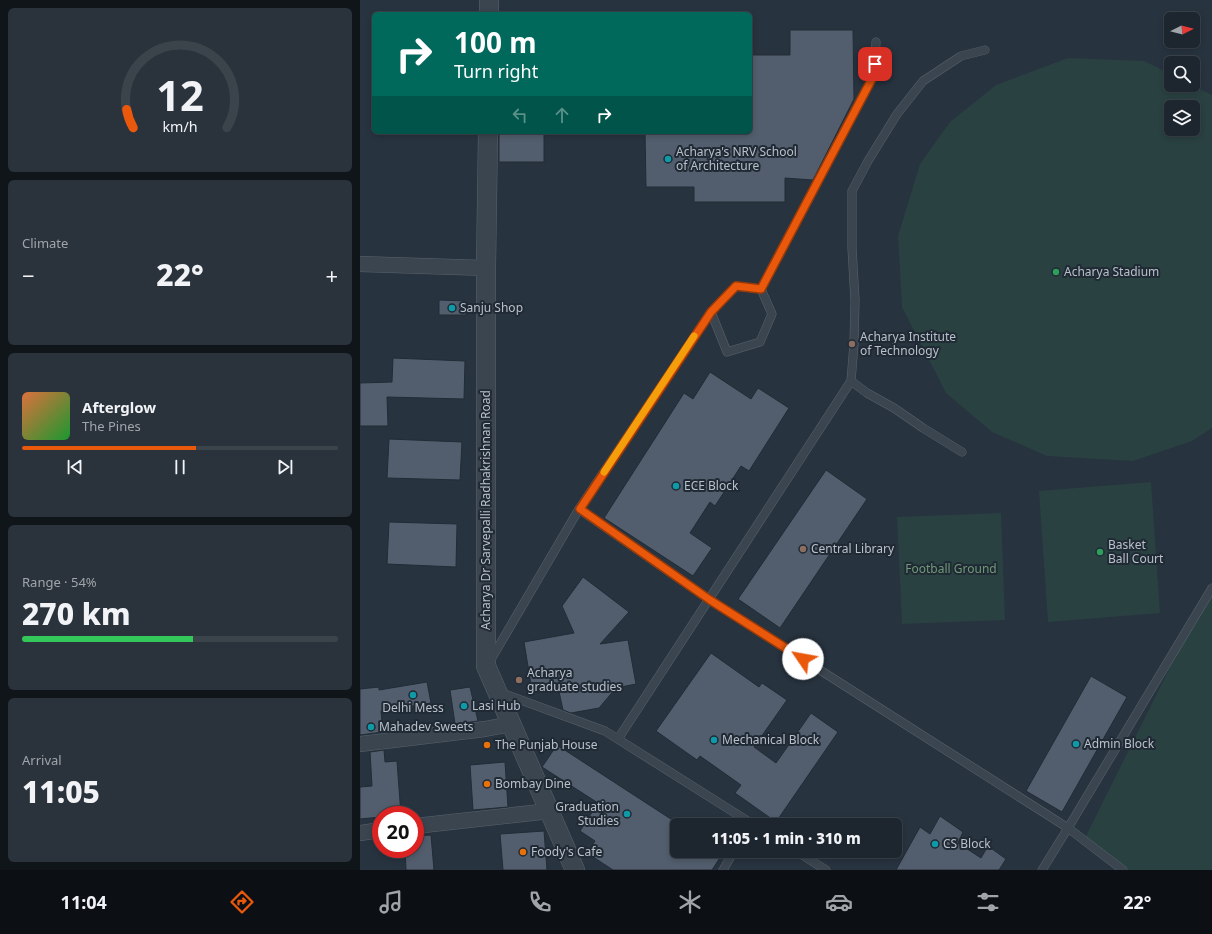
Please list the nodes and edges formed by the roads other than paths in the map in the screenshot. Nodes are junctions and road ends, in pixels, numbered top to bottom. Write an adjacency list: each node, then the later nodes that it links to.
1 (489, 0): 2 (street)
2 (489, 12)
3 (876, 42): 8 (lane)
4 (985, 50): 10 (lane)
5 (488, 134): 7 (street, Acharya Dr Sarvepalli Radhakrishnan Road)
6 (360, 264): 7 (street)
7 (486, 268): 15 (street, Acharya Dr Sarvepalli Radhakrishnan Road)
8 (761, 289): 9 (lane); 9 (lane)
9 (711, 312): 12 (lane)
10 (851, 381): 11 (lane); 14 (lane)
11 (962, 452)
12 (580, 509): 14 (lane); 15 (lane)
13 (1212, 588): 23 (lane)
14 (710, 600): 18 (lane); 23 (lane)
15 (486, 666): 16 (street, Acharya Dr Sarvepalli Radhakrishnan Road)
16 (497, 691): 17 (street, Acharya Dr Sarvepalli Radhakrishnan Road); 18 (lane)
17 (511, 724): 19 (street); 20 (street, Acharya Dr Sarvepalli Radhakrishnan Road)
18 (618, 739): 21 (lane)
19 (360, 744)
20 (550, 811): 22 (street); 28 (street, Acharya Dr Sarvepalli Radhakrishnan Road)
21 (742, 818)
22 (424, 825)
23 (1068, 828): 31 (lane); 32 (lane)
24 (372, 831): 25 (street)
25 (360, 832)
26 (730, 858): 29 (lane)
27 (807, 858): 30 (lane)
28 (575, 870)
29 (723, 870)
30 (826, 870)
31 (1042, 870)
32 (1123, 870)

